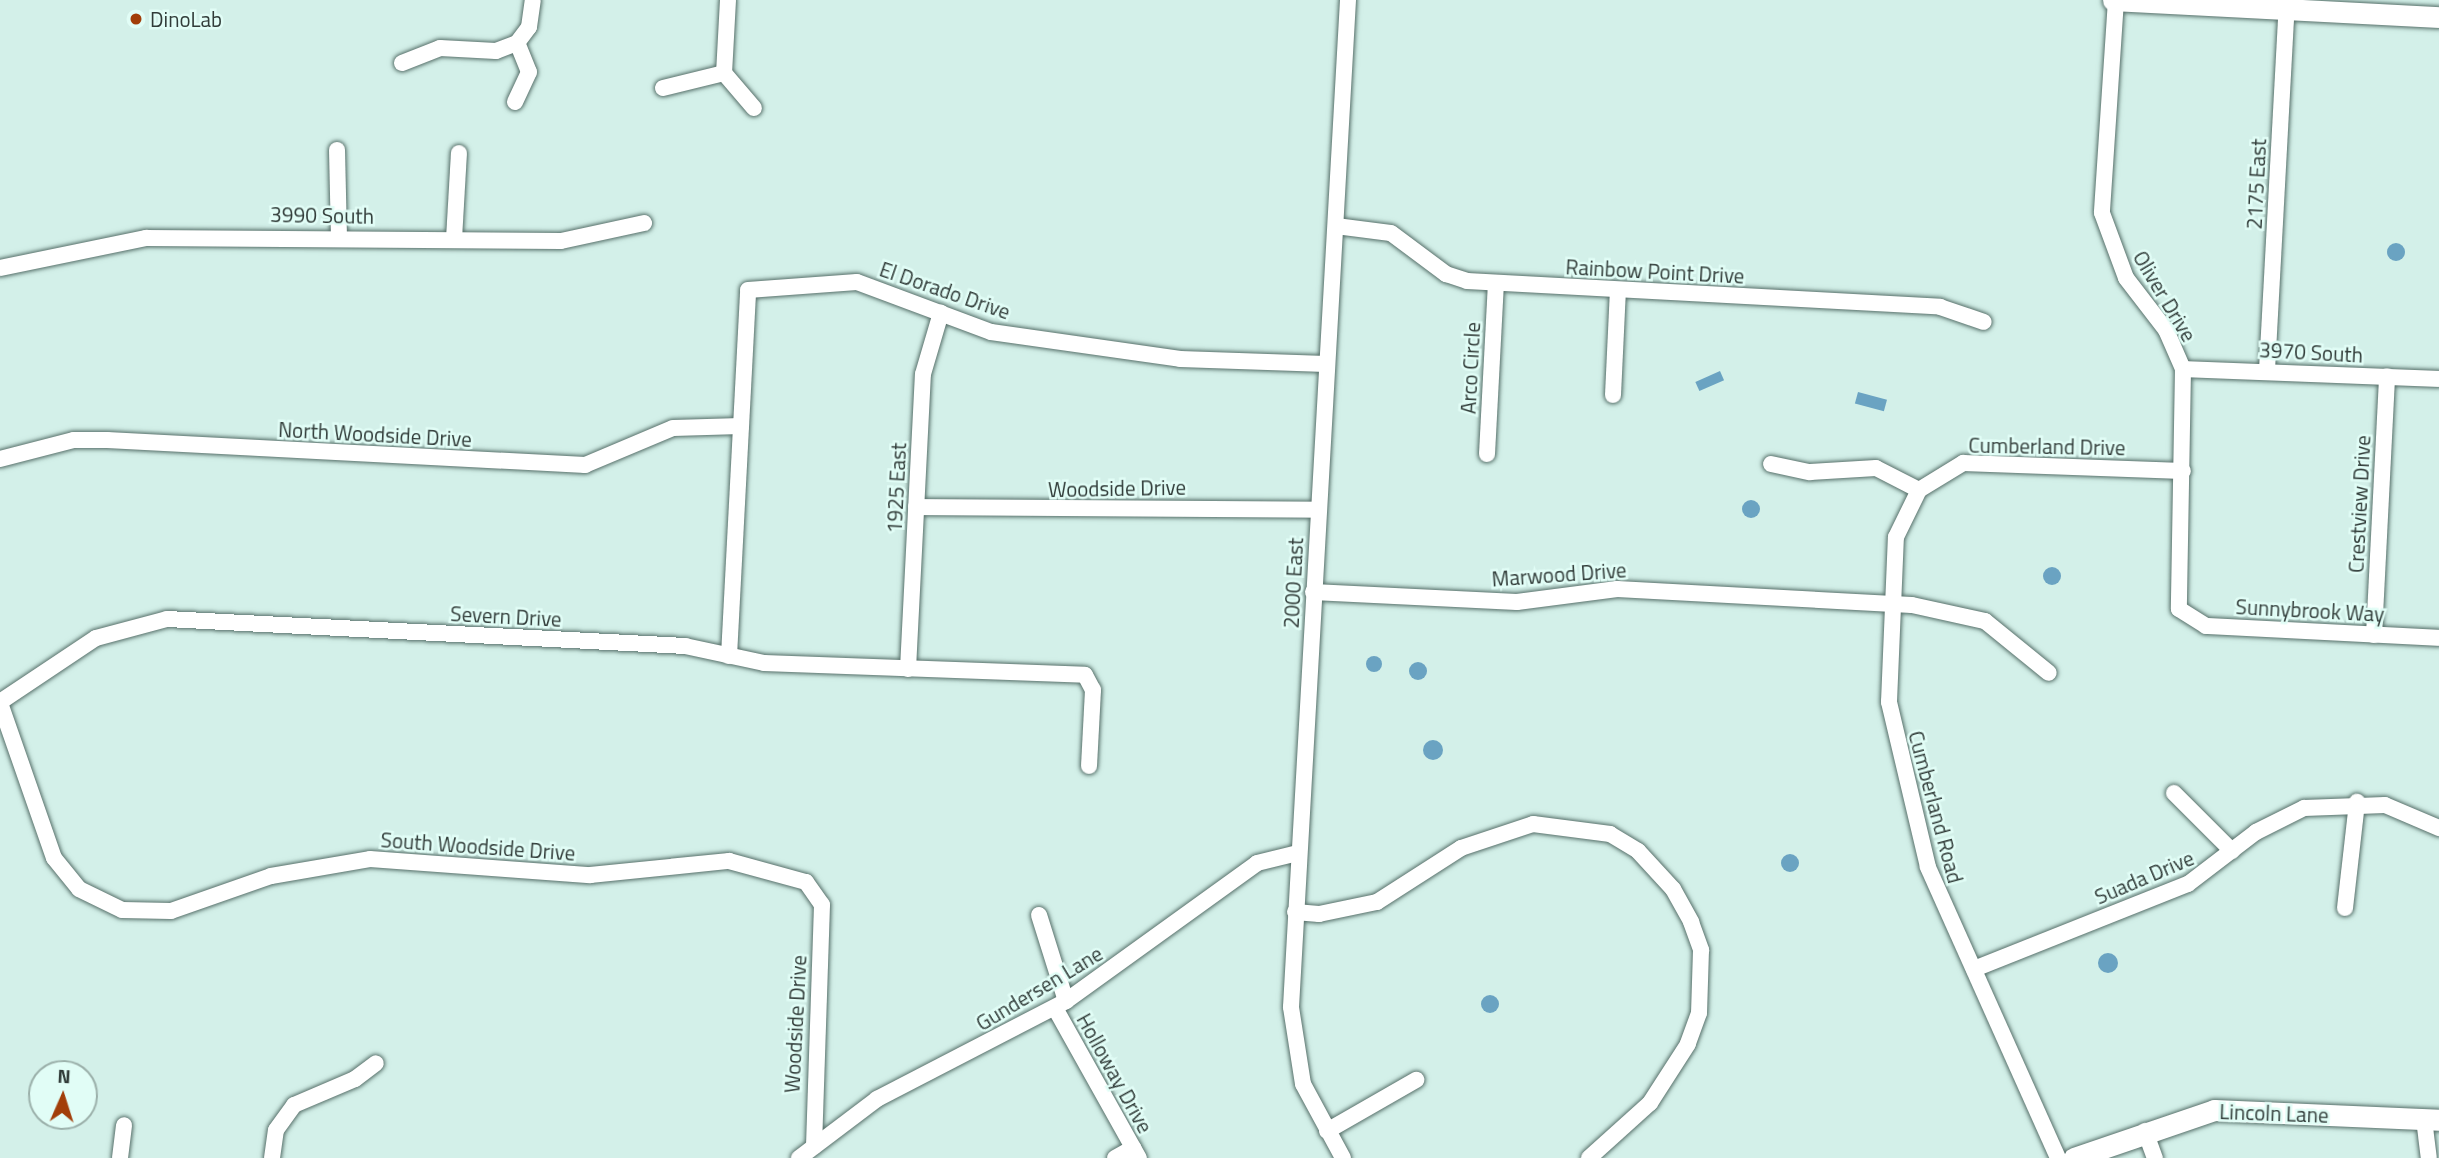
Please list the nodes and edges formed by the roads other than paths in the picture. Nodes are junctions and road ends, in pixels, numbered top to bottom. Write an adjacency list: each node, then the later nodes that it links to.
1 (533, 0): 7 (street)
2 (728, 0): 9 (street)
3 (1348, 0): 16 (street, 2000 East)
4 (2115, 0): 5 (street); 25 (street, Oliver Drive)
5 (2286, 4): 6 (street); 26 (street, 2175 East)
6 (2439, 17)
7 (516, 43): 8 (street); 11 (street)
8 (402, 63)
9 (724, 73): 10 (street); 12 (street)
10 (663, 88)
11 (515, 102)
12 (754, 108)
13 (337, 150): 17 (street)
14 (459, 153): 18 (street)
15 (644, 223): 18 (street, 3990 South)
16 (1336, 226): 20 (street, Rainbow Point Drive); 24 (street, 2000 East)
17 (339, 236): 18 (street, 3990 South); 19 (street, 3990 South)
18 (454, 239)
19 (0, 268)
20 (1496, 284): 21 (street, Rainbow Point Drive); 31 (street, Arco Circle)
21 (1618, 290): 23 (street, Rainbow Point Drive); 29 (street)
22 (941, 313): 24 (street, El Dorado Drive); 30 (street, El Dorado Drive); 36 (street, 1925 East)
23 (1984, 322)
24 (1326, 364): 37 (street, 2000 East)
25 (2183, 369): 26 (street, 3970 South); 34 (street, Oliver Drive)
26 (2267, 370): 27 (street, 3970 South)
27 (2386, 376): 28 (street, 3970 South); 41 (street, Crestview Drive)
28 (2437, 379)
29 (1613, 395)
30 (741, 426): 32 (street, North Woodside Drive); 43 (street, El Dorado Drive)
31 (1487, 454)
32 (0, 458)
33 (1770, 464): 35 (street)
34 (2183, 471): 35 (street, Cumberland Drive); 40 (street, Oliver Drive)
35 (1919, 490): 39 (street, Cumberland Road)
36 (916, 507): 37 (street, Woodside Drive); 44 (street, 1925 East)
37 (1318, 510): 38 (street, 2000 East)
38 (1313, 592): 39 (street, Marwood Drive); 52 (street, 2000 East)
39 (1892, 603): 45 (street, Marwood Drive); 57 (street, Cumberland Road)
40 (2182, 614): 41 (street, Sunnybrook Way)
41 (2374, 635): 42 (street, Sunnybrook Way)
42 (2439, 638)
43 (729, 656): 44 (street, Severn Drive); 46 (street, Severn Drive)
44 (908, 669): 47 (street, Severn Drive)
45 (2049, 673)
46 (0, 703): 53 (street, South Woodside Drive)
47 (1089, 766)
48 (2174, 793): 51 (street)
49 (2357, 802): 50 (street, Suada Drive); 51 (street, Suada Drive); 54 (street)
50 (2439, 828)
51 (2232, 852): 57 (street, Suada Drive)
52 (1298, 853): 55 (street, 2000 East); 58 (street, Gundersen Lane)
53 (822, 905): 65 (street, Woodside Drive)
54 (2345, 908)
55 (1295, 912): 63 (street, 2000 East); 72 (street)
56 (1039, 915): 58 (street, Holloway Drive)
57 (1974, 970): 73 (street, Cumberland Road)
58 (1060, 1004): 65 (street, Gundersen Lane); 66 (street, Holloway Drive)
59 (376, 1063): 68 (street)
60 (1416, 1080): 63 (street)
61 (2431, 1119): 64 (street, Lincoln Lane); 76 (street)
62 (124, 1125): 67 (street)
63 (1327, 1131): 71 (street, 2000 East)
64 (2145, 1131): 74 (street, Lincoln Lane); 75 (street)
65 (814, 1146): 69 (street, Gundersen Lane)
66 (1136, 1153): 70 (street)
67 (120, 1158)
68 (272, 1158)
69 (799, 1158)
70 (1115, 1158)
71 (1343, 1158)
72 (1589, 1158)
73 (2058, 1158)
74 (2074, 1158)
75 (2155, 1158)
76 (2428, 1158)

